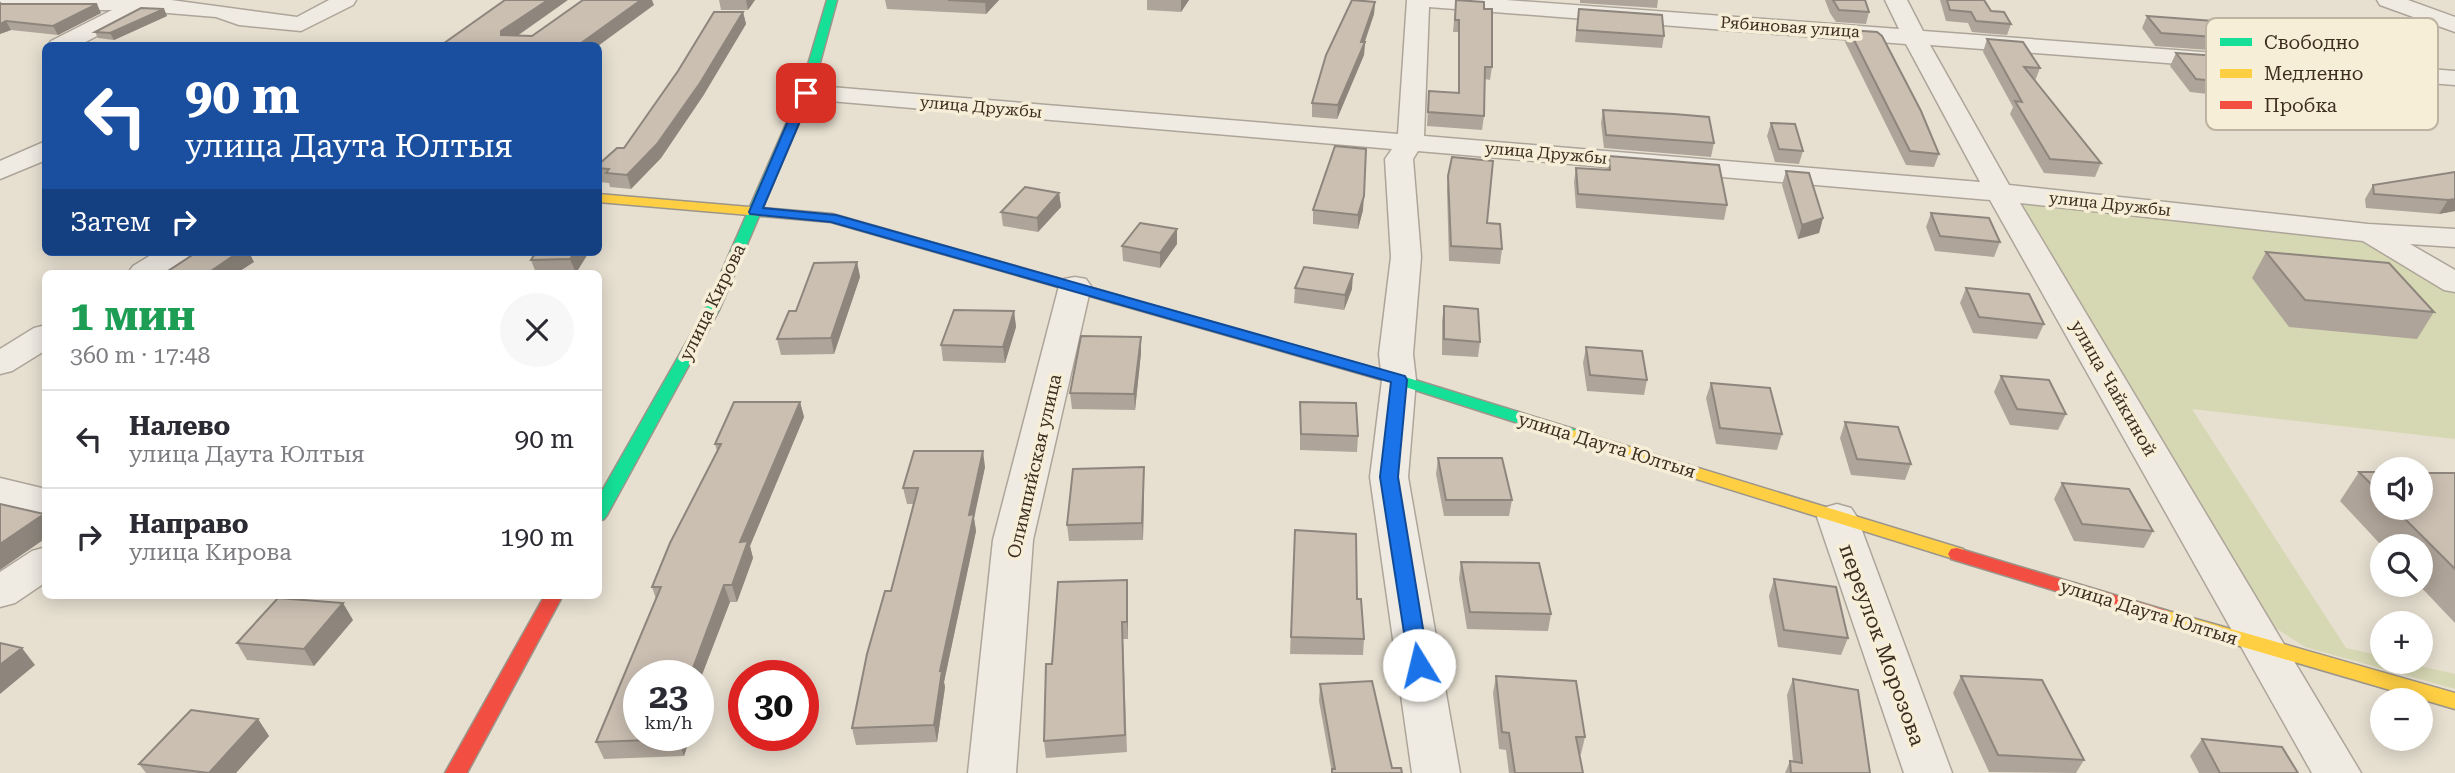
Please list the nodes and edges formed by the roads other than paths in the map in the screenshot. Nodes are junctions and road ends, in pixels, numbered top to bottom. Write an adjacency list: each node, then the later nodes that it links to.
1 (345, 0): 12 (street)
2 (832, 0): 16 (street, улица Кирова)
3 (1418, 0): 13 (street, Рябиновая улица); 18 (street)
4 (1896, 0): 13 (street, улица Чайкиной)
5 (2388, 0): 9 (street)
6 (7, 3): 7 (street)
7 (142, 4): 8 (street); 14 (street)
8 (227, 15): 12 (street)
9 (2436, 18)
10 (2438, 19): 11 (street)
11 (2455, 25)
12 (298, 35)
13 (1913, 36): 15 (street, Рябиновая улица); 22 (street, улица Чайкиной)
14 (67, 42)
15 (2206, 59)
16 (806, 93): 18 (street, улица Дружбы); 24 (street, улица Кирова)
17 (0, 141): 19 (street)
18 (1411, 141): 22 (street, улица Дружбы); 33 (street)
19 (42, 147)
20 (42, 150): 21 (street)
21 (0, 171)
22 (1998, 192): 25 (street, улица Дружбы); 41 (street, улица Чайкиной)
23 (602, 198): 24 (street, улица Даута Юлтыя)
24 (755, 212): 30 (street, улица Даута Юлтыя); 36 (street, улица Кирова)
25 (2368, 233): 26 (street, улица Дружбы); 29 (street, улица Дружбы)
26 (2455, 237)
27 (171, 256): 28 (street)
28 (149, 270)
29 (2455, 284)
30 (1075, 286): 33 (street, улица Даута Юлтыя); 44 (street, Олимпийская улица)
31 (42, 338): 32 (street)
32 (0, 364)
33 (1399, 380): 37 (street, улица Даута Юлтыя); 45 (street)
34 (0, 491): 35 (street)
35 (42, 501)
36 (602, 508)
37 (1837, 517): 41 (street, улица Даута Юлтыя); 46 (street, переулок Морозова)
38 (42, 565): 39 (street)
39 (0, 592)
40 (552, 599): 43 (street)
41 (2260, 646): 42 (street, улица Даута Юлтыя); 47 (street, улица Чайкиной)
42 (2455, 701)
43 (456, 773)
44 (992, 773)
45 (1436, 773)
46 (1928, 773)
47 (2337, 773)

